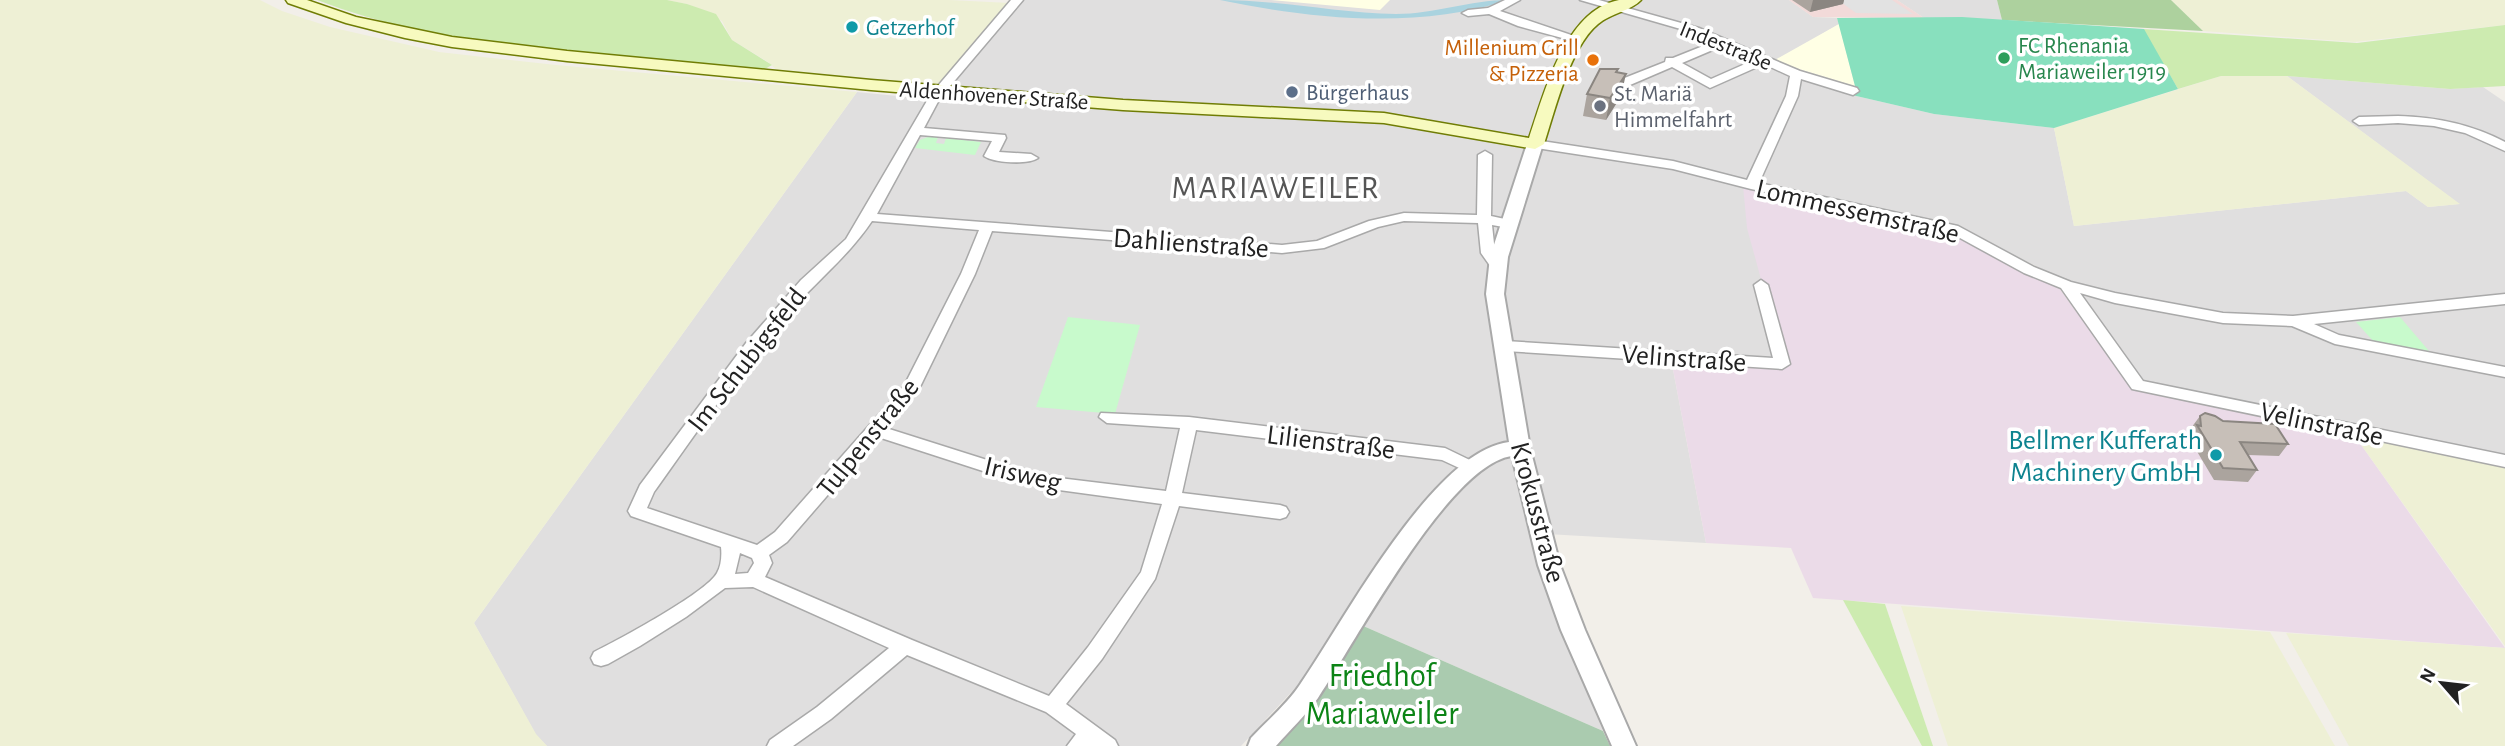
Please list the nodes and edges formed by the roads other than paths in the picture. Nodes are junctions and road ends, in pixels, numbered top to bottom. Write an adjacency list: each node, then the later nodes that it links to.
1 (293, 0): 15 (main road, Aldenhovener Straße)
2 (1017, 0): 15 (street, Im Schubigsfeld)
3 (1514, 0): 7 (street)
4 (1587, 0): 6 (street, Indestraße)
5 (1634, 0): 6 (main road)
6 (1614, 7): 9 (main road); 10 (street, Indestraße)
7 (1490, 10): 8 (street); 9 (street)
8 (1468, 13)
9 (1577, 39): 19 (main road)
10 (1725, 41): 11 (street, Indestraße); 12 (street)
11 (1763, 60): 12 (street); 13 (street, Indestraße)
12 (1670, 61): 14 (street)
13 (1796, 74): 16 (street, Indestraße); 23 (street, Indestraße)
14 (1626, 82)
15 (940, 91): 18 (street, Im Schubigsfeld); 19 (main road, Aldenhovener Straße)
16 (1853, 91)
17 (2359, 121): 20 (street)
18 (916, 131): 22 (street); 24 (street, Im Schubigsfeld)
19 (1535, 144): 23 (street, Lommessemstraße); 26 (street, Krokusstraße)
20 (2505, 147)
21 (1485, 155): 25 (street, Krokusstraße)
22 (1031, 158)
23 (1751, 185): 30 (street, Lommessemstraße)
24 (868, 217): 27 (street, Dahlienstraße); 43 (street, Im Schubigsfeld)
25 (1484, 219): 26 (street, Dahlienstraße); 27 (street, Dahlienstraße); 28 (street, Krokusstraße)
26 (1509, 224): 28 (street, Krokusstraße)
27 (987, 227): 37 (street, Tulpenstraße)
28 (1498, 267): 33 (street, Krokusstraße)
29 (1761, 285): 33 (street, Velinstraße)
30 (2066, 285): 32 (street, Lommessemstraße); 39 (street, Velinstraße)
31 (2505, 299): 32 (street, Lommessemstraße)
32 (2293, 321): 34 (street)
33 (1505, 346): 38 (street, Krokusstraße)
34 (2505, 372)
35 (1107, 417): 36 (street, Lilienstraße)
36 (1189, 423): 40 (street, Lilienstraße); 41 (street)
37 (877, 431): 41 (street, Irisweg); 44 (street, Tulpenstraße)
38 (1520, 448): 40 (street); 54 (street, Krokusstraße)
39 (2505, 461)
40 (1470, 467): 53 (street)
41 (1173, 497): 42 (street); 49 (street)
42 (1280, 512)
43 (730, 542): 44 (street); 45 (street)
44 (759, 553): 46 (street)
45 (724, 579): 46 (street); 48 (street)
46 (754, 580): 47 (street)
47 (905, 646): 49 (street); 51 (street)
48 (601, 658)
49 (1053, 706): 50 (street)
50 (1084, 740): 52 (street)
51 (777, 746)
52 (1108, 746)
53 (1260, 746)
54 (1624, 746)

